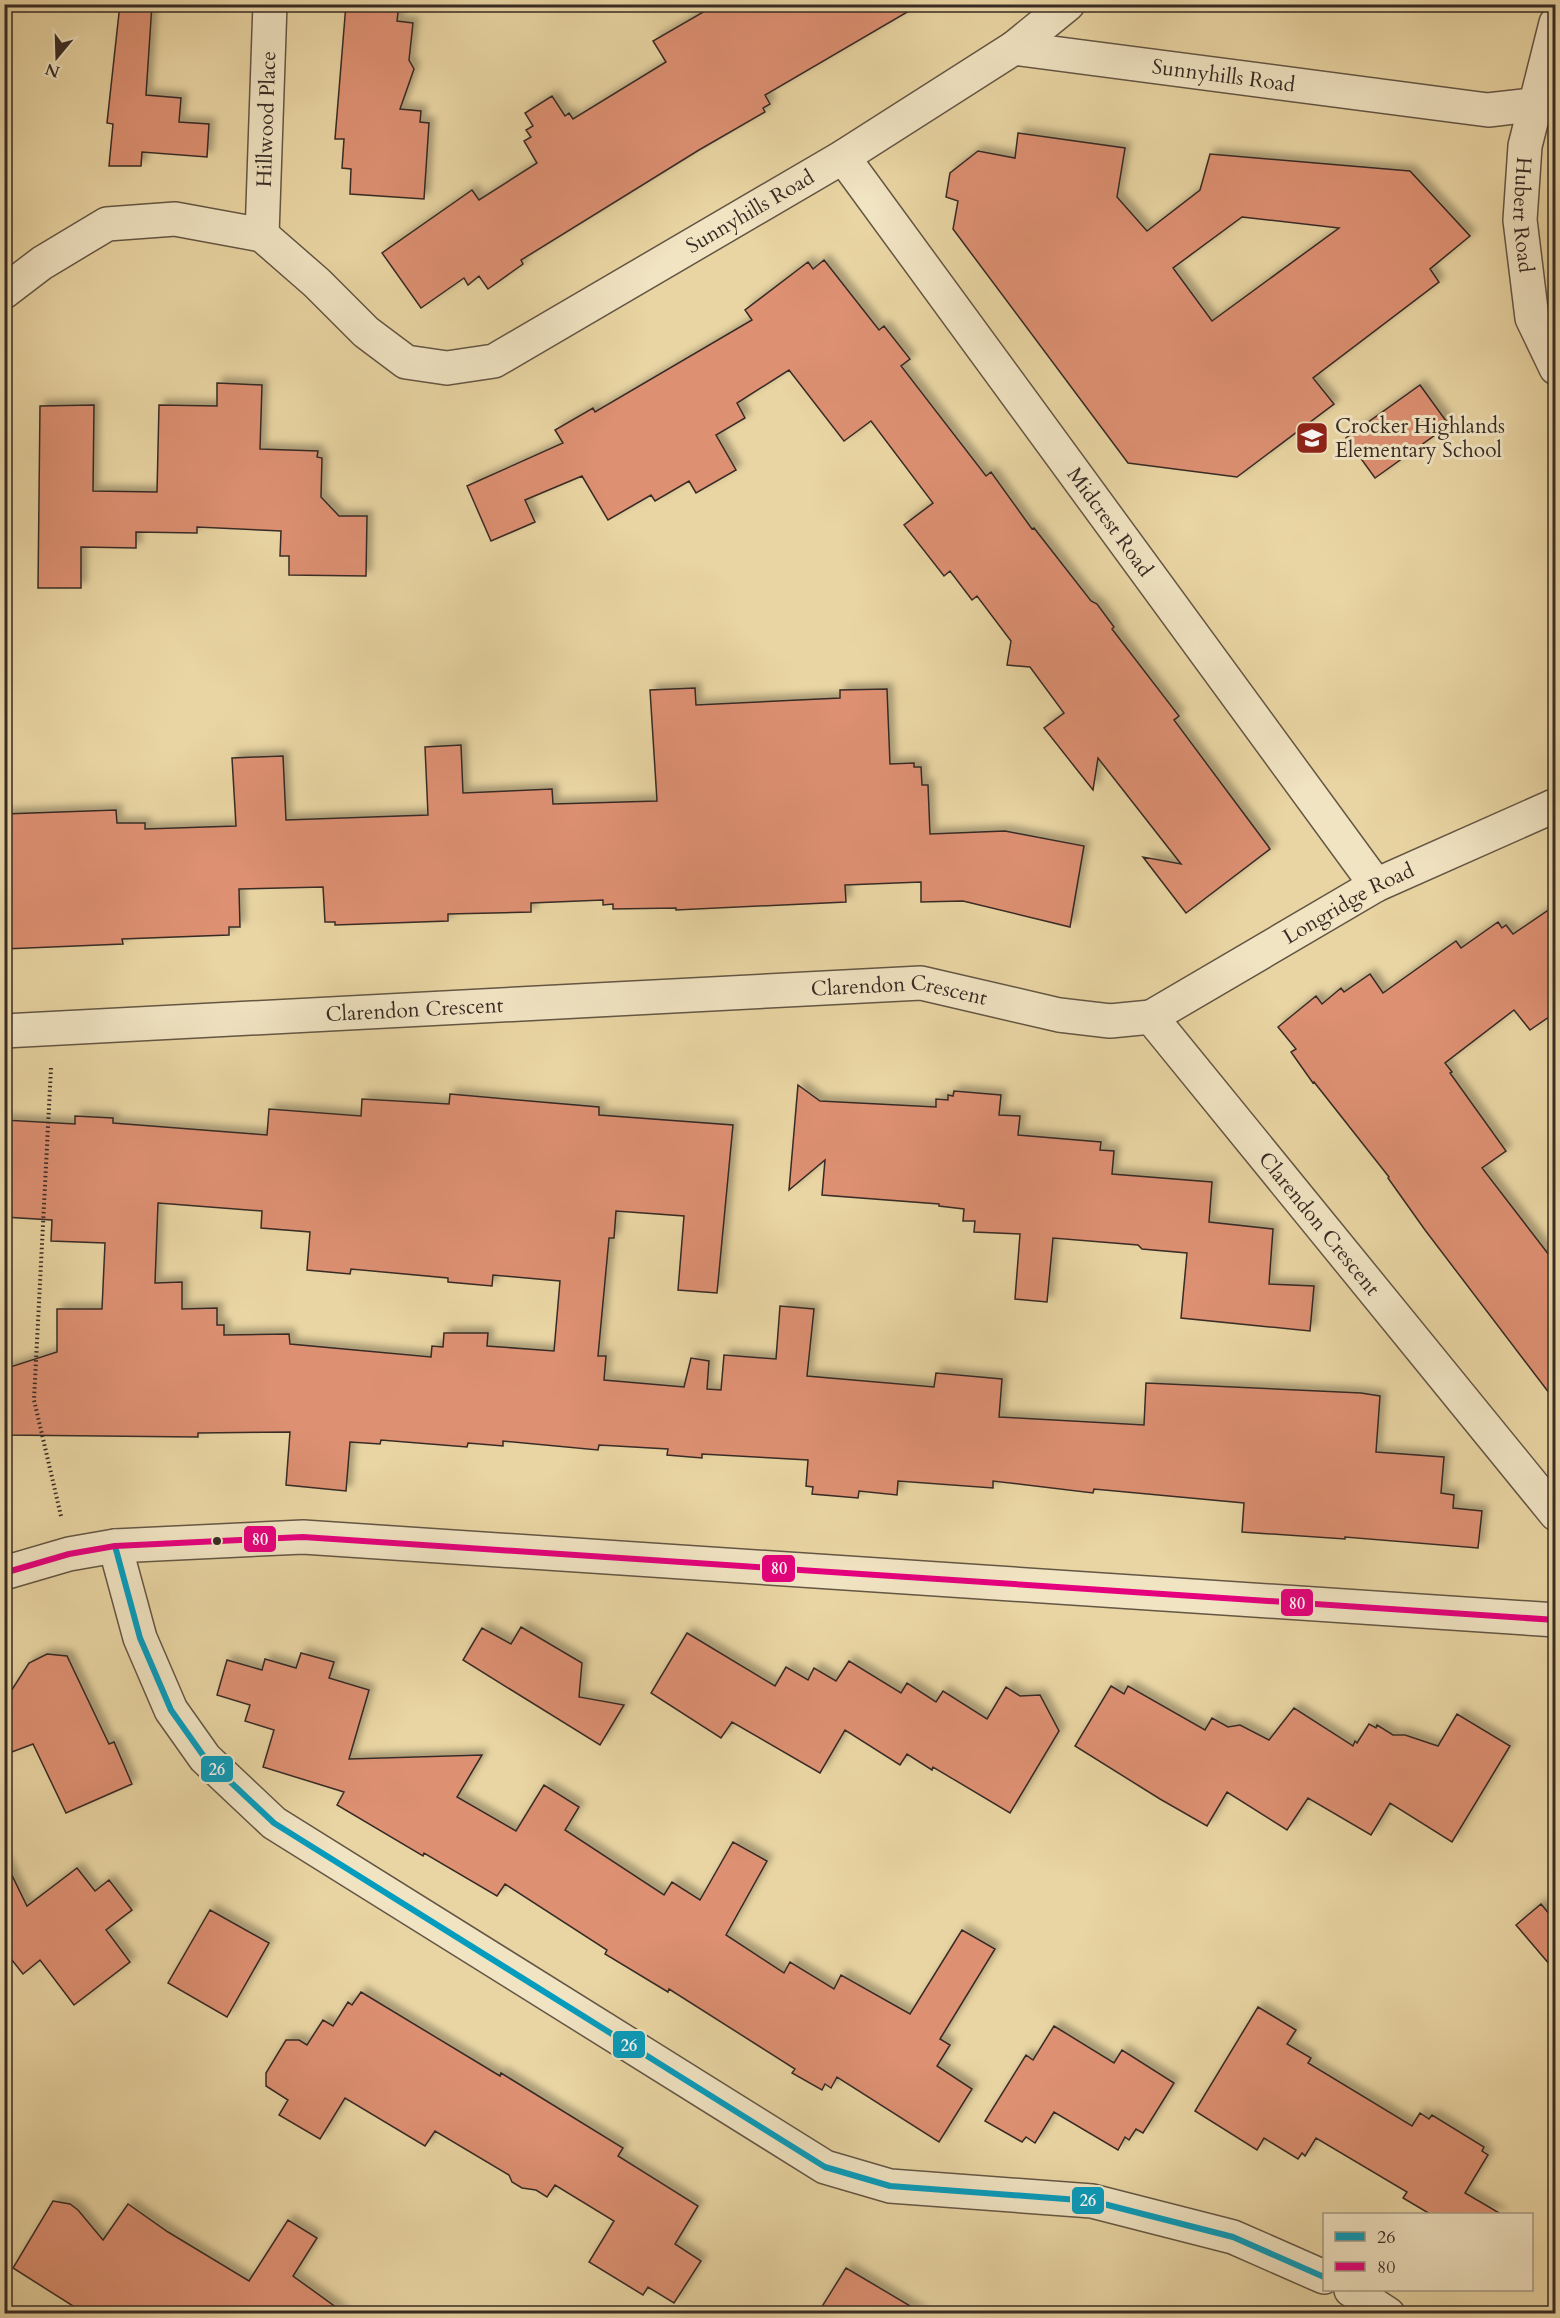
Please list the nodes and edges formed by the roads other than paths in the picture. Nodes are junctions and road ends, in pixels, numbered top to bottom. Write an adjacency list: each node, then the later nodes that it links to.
1 (270, 4): 7 (street, Hillwood Place)
2 (1068, 4): 4 (street)
3 (1556, 23): 5 (street, Hubert Road)
4 (1014, 48): 5 (street, Sunnyhills Road); 6 (street, Sunnyhills Road)
5 (1546, 103): 9 (street, Hubert Road)
6 (843, 157): 7 (street, Sunnyhills Road); 11 (street, Midcrest Road)
7 (262, 235): 8 (street)
8 (4, 292)
9 (1556, 368)
10 (1556, 805): 11 (street, Longridge Road)
11 (1376, 885): 12 (street, Longridge Road)
12 (1150, 1017): 13 (street, Clarendon Crescent); 14 (street, Clarendon Crescent)
13 (4, 1031)
14 (1556, 1514)
15 (115, 1546): 16 (street); 17 (street); 18 (street)
16 (4, 1573)
17 (1556, 1620)
18 (1323, 2277)
19 (1354, 2291): 20 (street)
20 (1388, 2313)

